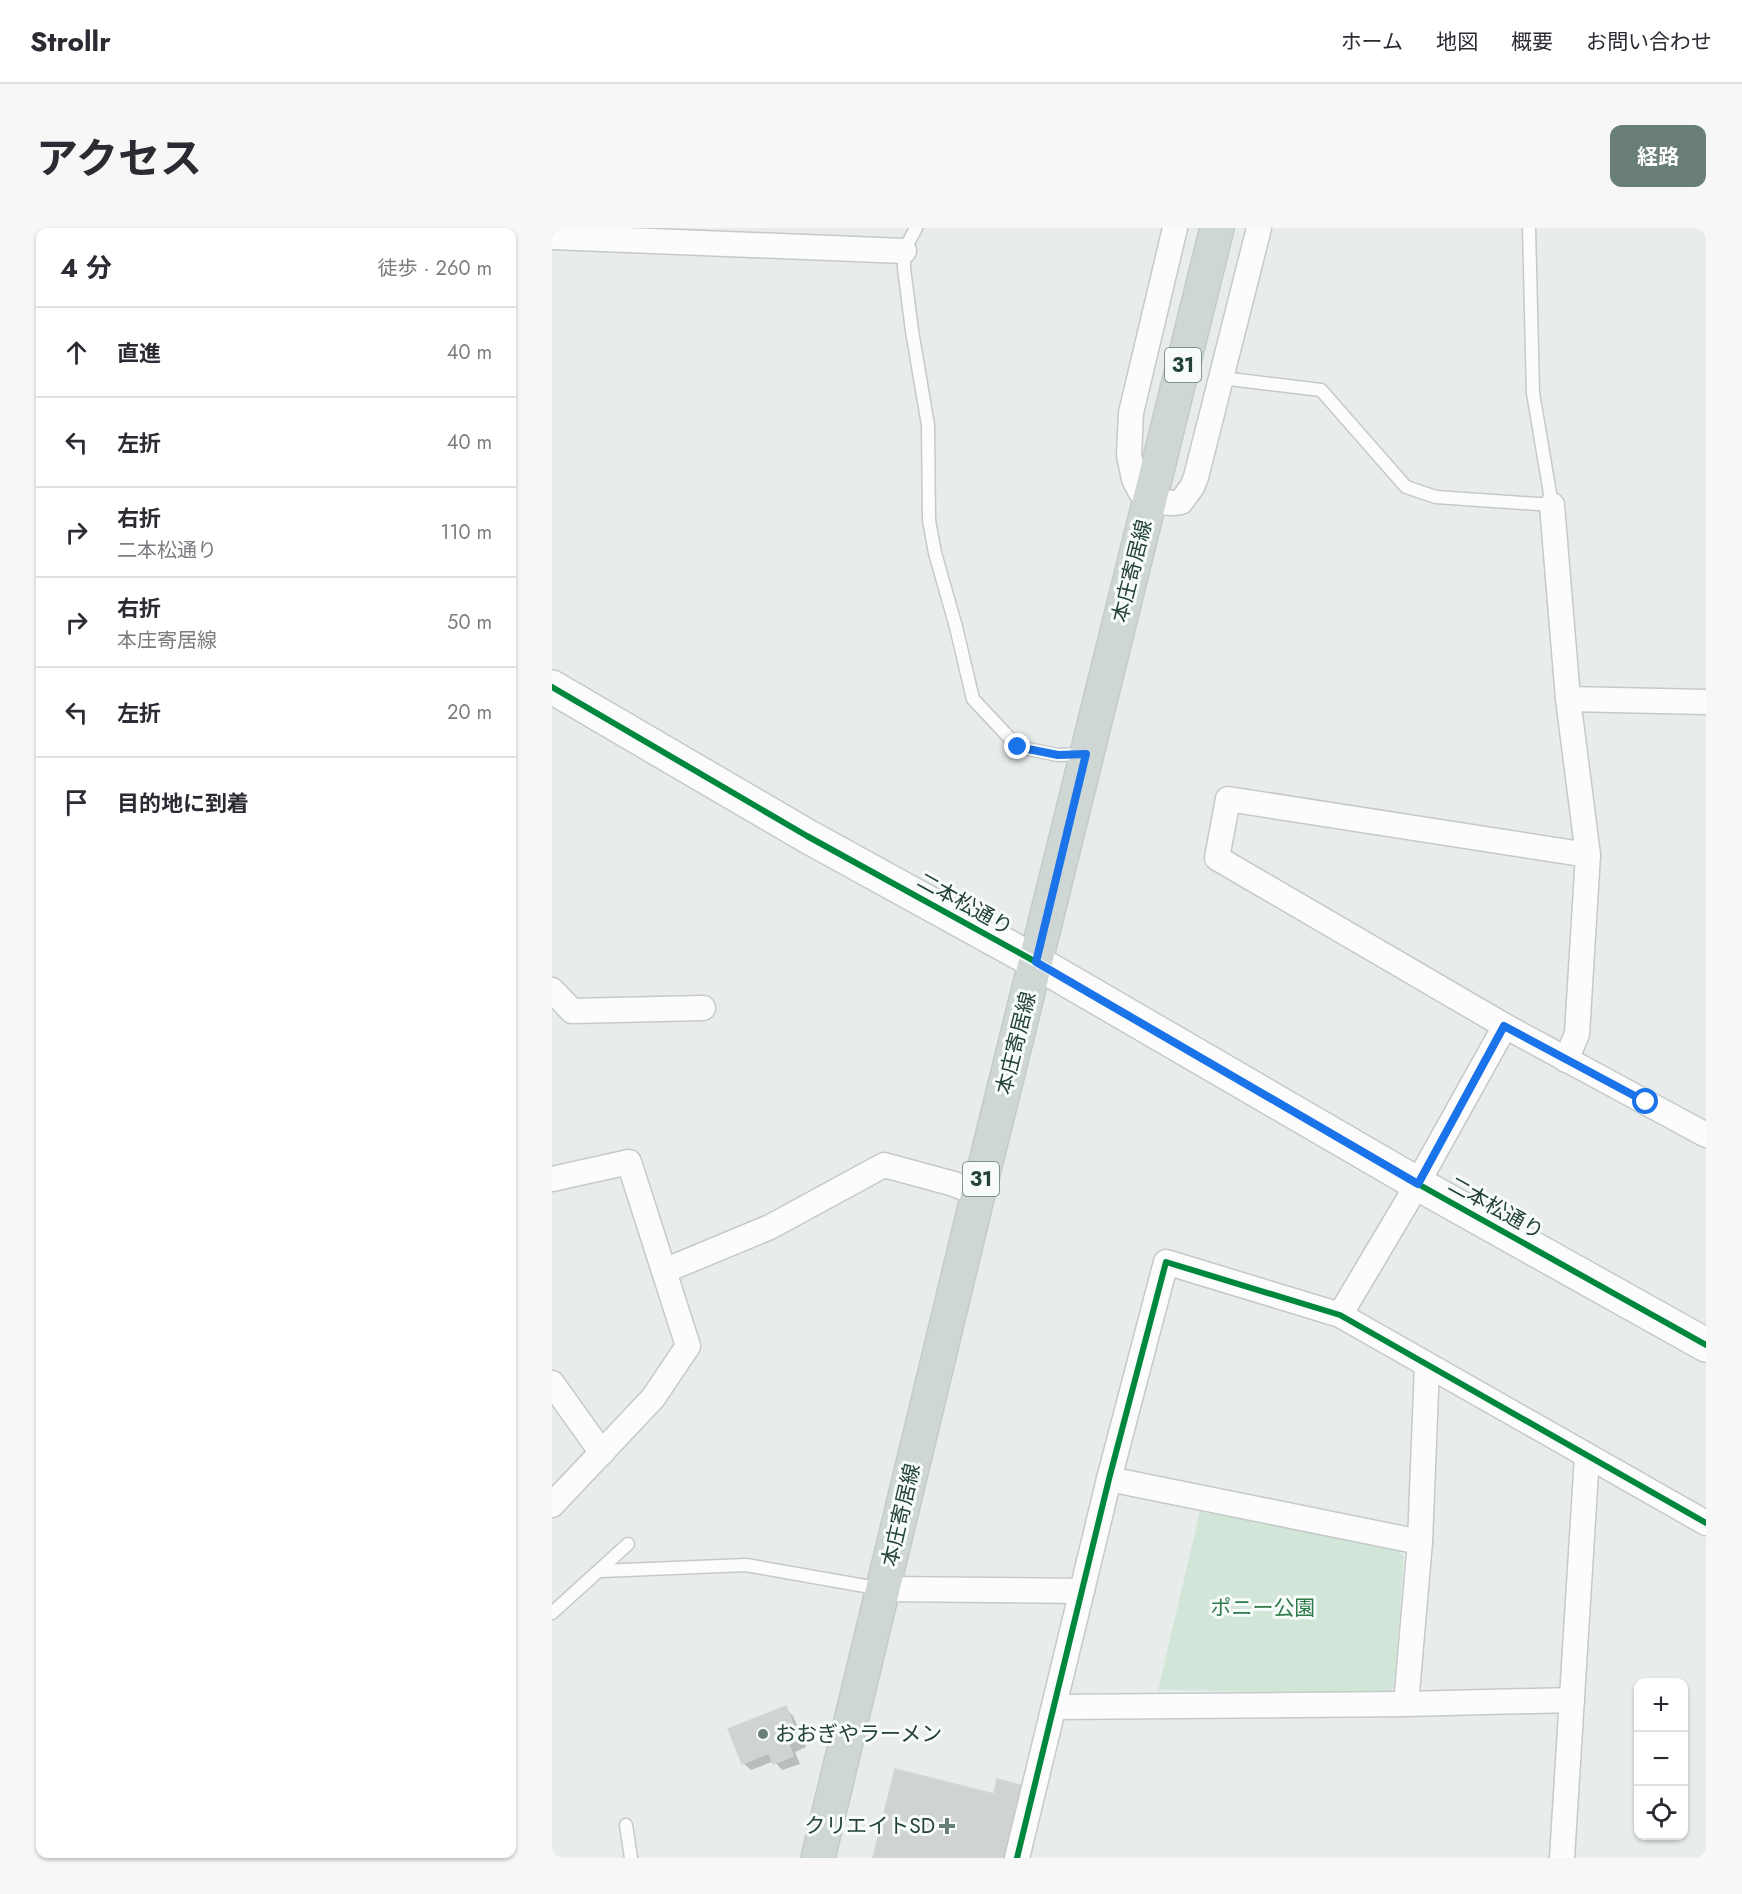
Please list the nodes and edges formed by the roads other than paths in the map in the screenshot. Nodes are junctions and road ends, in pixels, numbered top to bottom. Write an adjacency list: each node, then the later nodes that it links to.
1 (916, 228): 7 (lane)
2 (1175, 228): 9 (street)
3 (1217, 228): 9 (main road, 本庄寄居線 / 31)
4 (1258, 228): 8 (street)
5 (1529, 228): 10 (lane)
6 (552, 237): 7 (street)
7 (904, 251): 14 (lane)
8 (1221, 378): 9 (street); 10 (lane)
9 (1150, 501): 14 (main road, 本庄寄居線 / 31)
10 (1552, 505): 12 (street)
11 (552, 687): 16 (street, 二本松通り)
12 (1568, 699): 13 (street); 15 (street)
13 (1706, 702)
14 (1086, 754): 16 (main road, 本庄寄居線 / 31)
15 (1588, 855): 19 (street); 20 (street)
16 (1036, 962): 23 (street, 二本松通り); 24 (main road, 本庄寄居線 / 31)
17 (552, 990): 18 (street)
18 (703, 1008)
19 (1504, 1026): 20 (street); 23 (street)
20 (1566, 1059): 21 (street)
21 (1706, 1135)
22 (552, 1179): 25 (street)
23 (1418, 1184): 26 (street); 27 (street, 二本松通り)
24 (978, 1194): 25 (street); 38 (main road, 本庄寄居線 / 31)
25 (664, 1271): 30 (street)
26 (1340, 1315): 28 (street); 32 (street)
27 (1706, 1345)
28 (1427, 1366): 31 (street); 35 (street)
29 (552, 1383): 30 (street)
30 (602, 1453): 33 (street)
31 (1587, 1456): 34 (street); 41 (street)
32 (1109, 1479): 35 (street); 39 (street)
33 (552, 1505)
34 (1706, 1524)
35 (1420, 1542): 42 (street)
36 (628, 1544): 37 (lane)
37 (601, 1570): 38 (lane); 40 (lane)
38 (884, 1589): 39 (street); 46 (main road, 本庄寄居線 / 31)
39 (1082, 1591): 43 (street)
40 (552, 1613)
41 (1572, 1700): 42 (street); 48 (street)
42 (1406, 1704): 43 (street)
43 (1054, 1707): 47 (street)
44 (626, 1825): 45 (lane)
45 (631, 1858)
46 (818, 1858)
47 (1017, 1858)
48 (1562, 1858)

